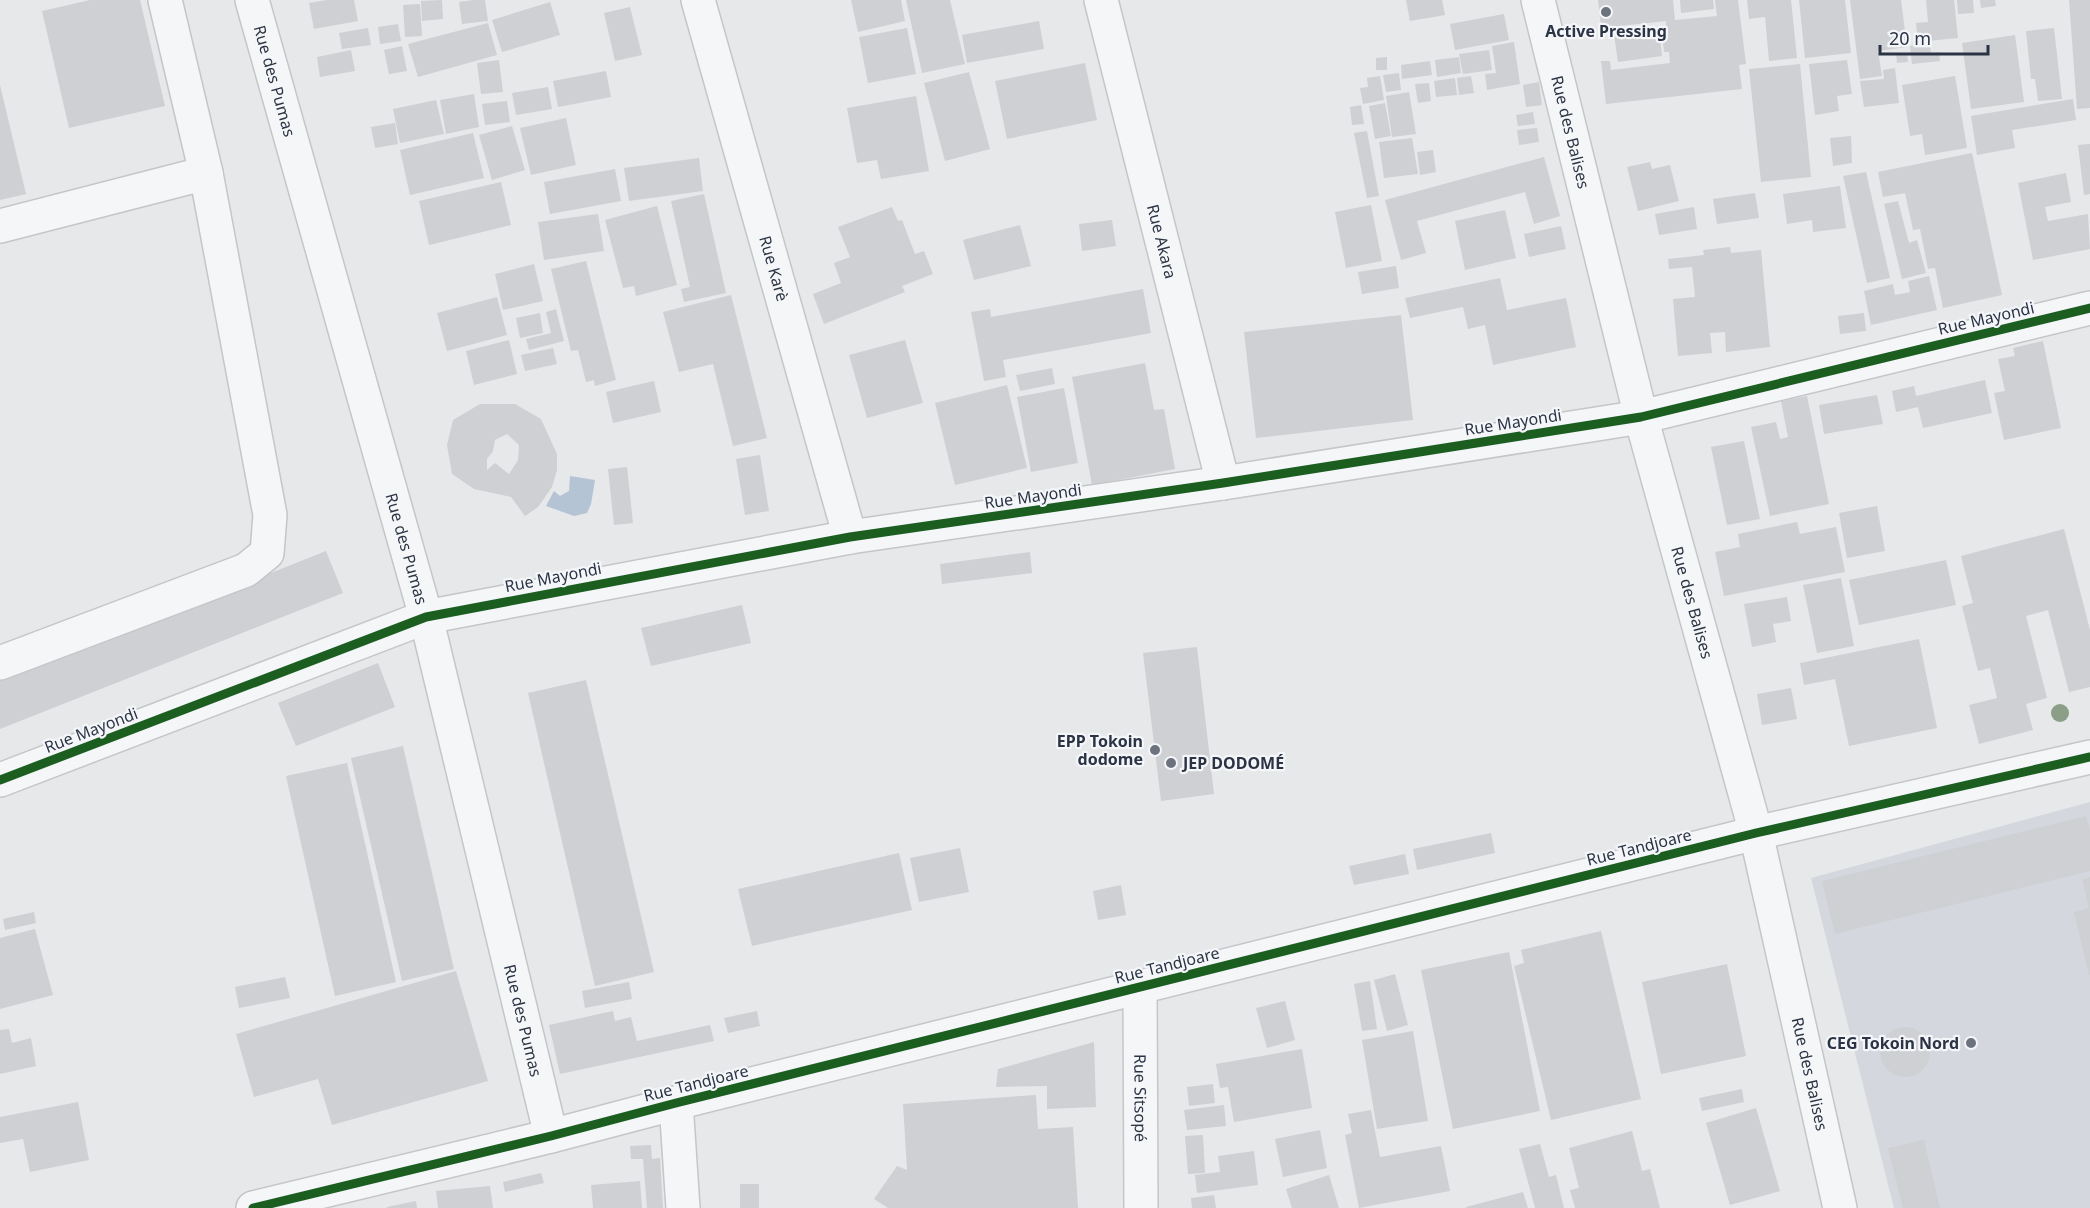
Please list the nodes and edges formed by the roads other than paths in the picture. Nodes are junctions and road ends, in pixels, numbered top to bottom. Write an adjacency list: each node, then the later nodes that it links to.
1 (165, 0): 6 (street)
2 (252, 0): 12 (street, Rue des Pumas)
3 (698, 0): 11 (street, Rue Karè)
4 (1101, 0): 10 (street, Rue Akara)
5 (1538, 0): 9 (street, Rue des Balises)
6 (206, 173): 7 (street); 13 (street)
7 (0, 226)
8 (2090, 308): 9 (street, Rue Mayondi)
9 (1641, 417): 10 (street, Rue Mayondi); 16 (street, Rue des Balises)
10 (1223, 483): 11 (street, Rue Mayondi)
11 (850, 537): 12 (street, Rue Mayondi)
12 (426, 617): 15 (street, Rue Mayondi); 19 (street, Rue des Pumas)
13 (0, 663)
14 (2090, 757): 16 (street, Rue Tandjoare)
15 (0, 780)
16 (1756, 833): 17 (street, Rue Tandjoare); 23 (street, Rue des Balises)
17 (1140, 988): 18 (street, Rue Tandjoare); 22 (street, Rue Sitsopé)
18 (676, 1103): 19 (street, Rue Tandjoare); 21 (street)
19 (551, 1136): 20 (street, Rue Tandjoare)
20 (253, 1208)
21 (683, 1208)
22 (1141, 1208)
23 (1840, 1208)

